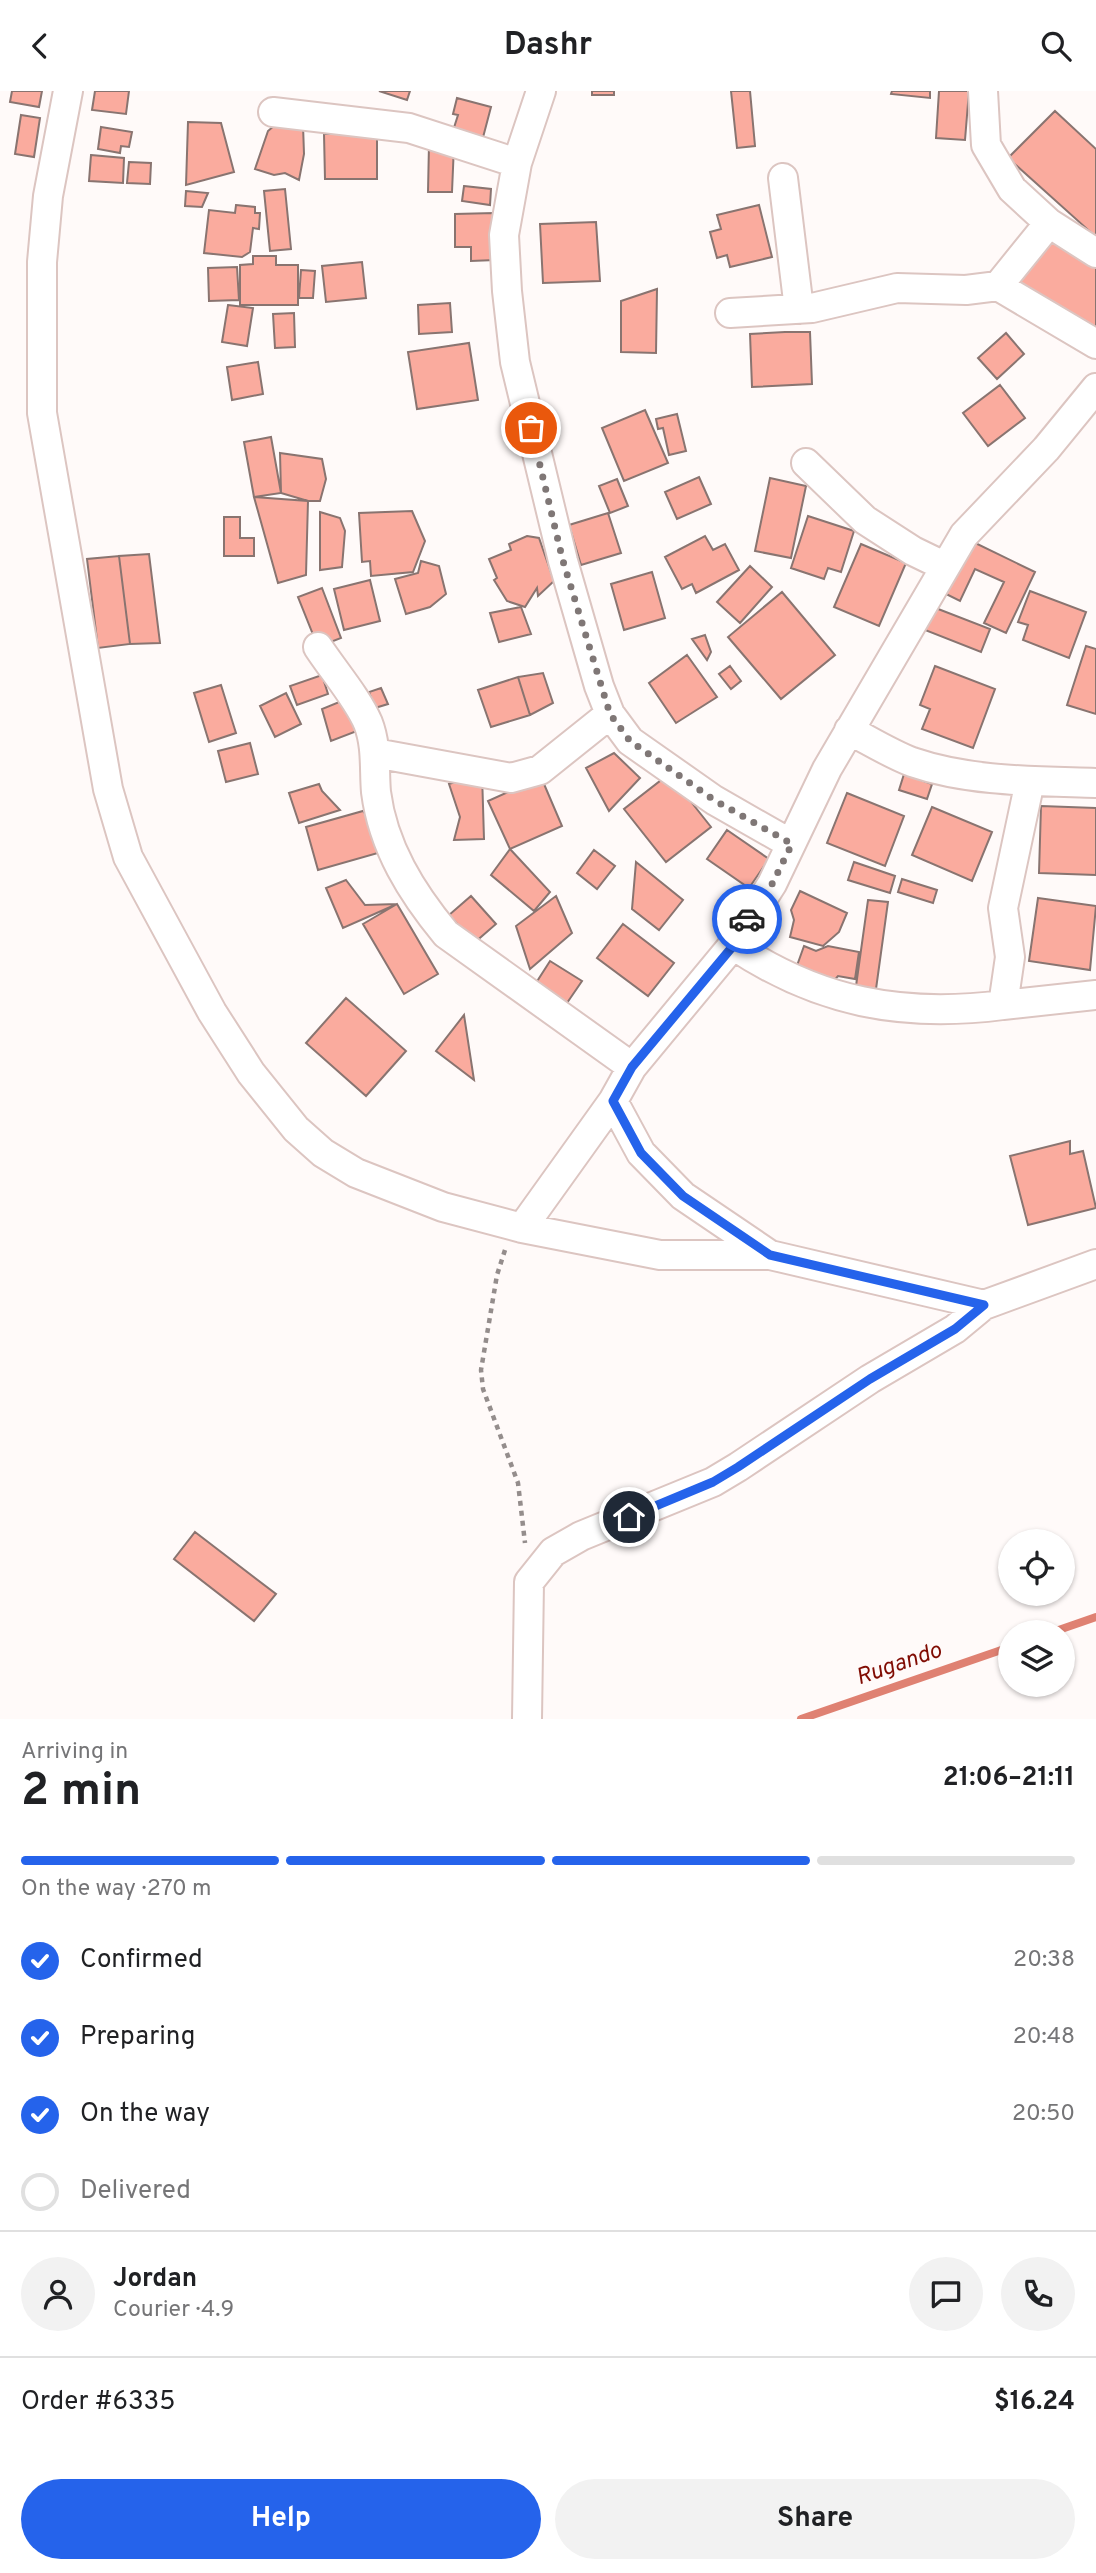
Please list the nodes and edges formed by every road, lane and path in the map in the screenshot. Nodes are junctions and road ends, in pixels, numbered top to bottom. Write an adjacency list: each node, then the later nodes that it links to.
1 (68, 91): 28 (street)
2 (541, 91): 5 (street)
3 (983, 91): 7 (street)
4 (274, 112): 5 (street)
5 (517, 163): 17 (street)
6 (783, 178): 10 (street)
7 (1049, 223): 8 (street); 9 (street)
8 (1096, 253)
9 (998, 286): 10 (street); 12 (street)
10 (799, 309): 11 (street)
11 (730, 313)
12 (1096, 344)
13 (1096, 388): 15 (street)
14 (806, 463): 15 (street)
15 (944, 566): 18 (street)
16 (318, 647): 19 (street)
17 (610, 714): 19 (street); 22 (street)
18 (849, 730): 20 (street); 22 (street)
19 (375, 753): 26 (street)
20 (1030, 781): 21 (street); 25 (street)
21 (1096, 783)
22 (792, 844): 23 (street)
23 (733, 946): 25 (street); 26 (street)
24 (1096, 995): 25 (street)
25 (1003, 1005)
26 (632, 1067): 27 (street)
27 (613, 1101): 28 (street); 29 (street)
28 (522, 1228): 29 (street); 32 (path)
29 (770, 1255): 31 (street)
30 (1096, 1264): 31 (street)
31 (984, 1305): 32 (street)
32 (529, 1582): 33 (street)
33 (527, 1719)

